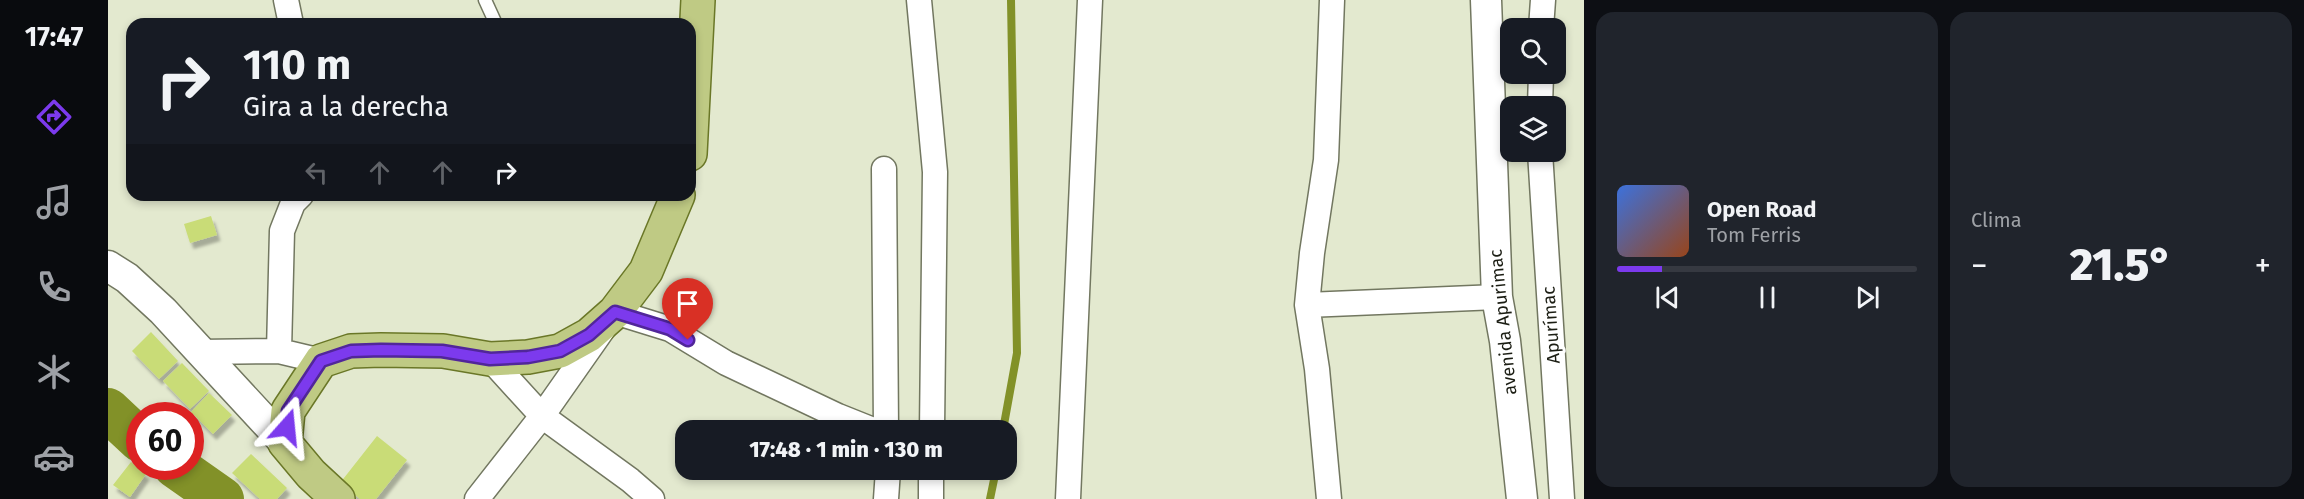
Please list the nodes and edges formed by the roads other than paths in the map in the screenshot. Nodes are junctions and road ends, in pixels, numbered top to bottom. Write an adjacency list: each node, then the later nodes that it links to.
1 (286, 0): 9 (street)
2 (484, 0): 10 (lane)
3 (698, 0): 12 (main road)
4 (920, 0): 28 (street)
5 (1090, 0): 37 (street)
6 (1332, 0): 19 (street)
7 (1485, 0): 18 (street, avenida Apurimac)
8 (1543, 0): 11 (street)
9 (290, 18)
10 (493, 18)
11 (1542, 18)
12 (696, 38)
13 (1541, 162): 40 (street, Apurímac)
14 (884, 170): 27 (street)
15 (295, 201): 21 (street)
16 (675, 201): 20 (main road)
17 (108, 266): 22 (street)
18 (1497, 297): 19 (street); 39 (street, avenida Apurimac)
19 (1307, 305): 38 (street)
20 (615, 312): 23 (main road); 25 (street); 26 (street)
21 (279, 351): 22 (street); 24 (street)
22 (200, 352): 29 (street)
23 (490, 359): 24 (main road); 25 (street)
24 (321, 361): 29 (main road)
25 (542, 416): 33 (street); 34 (street)
26 (848, 420)
27 (886, 420)
28 (932, 420)
29 (285, 443): 32 (main road)
30 (887, 480): 35 (street)
31 (931, 480): 36 (street)
32 (338, 499)
33 (477, 499)
34 (652, 499)
35 (886, 499)
36 (931, 499)
37 (1068, 499)
38 (1329, 499)
39 (1522, 499)
40 (1562, 499)

